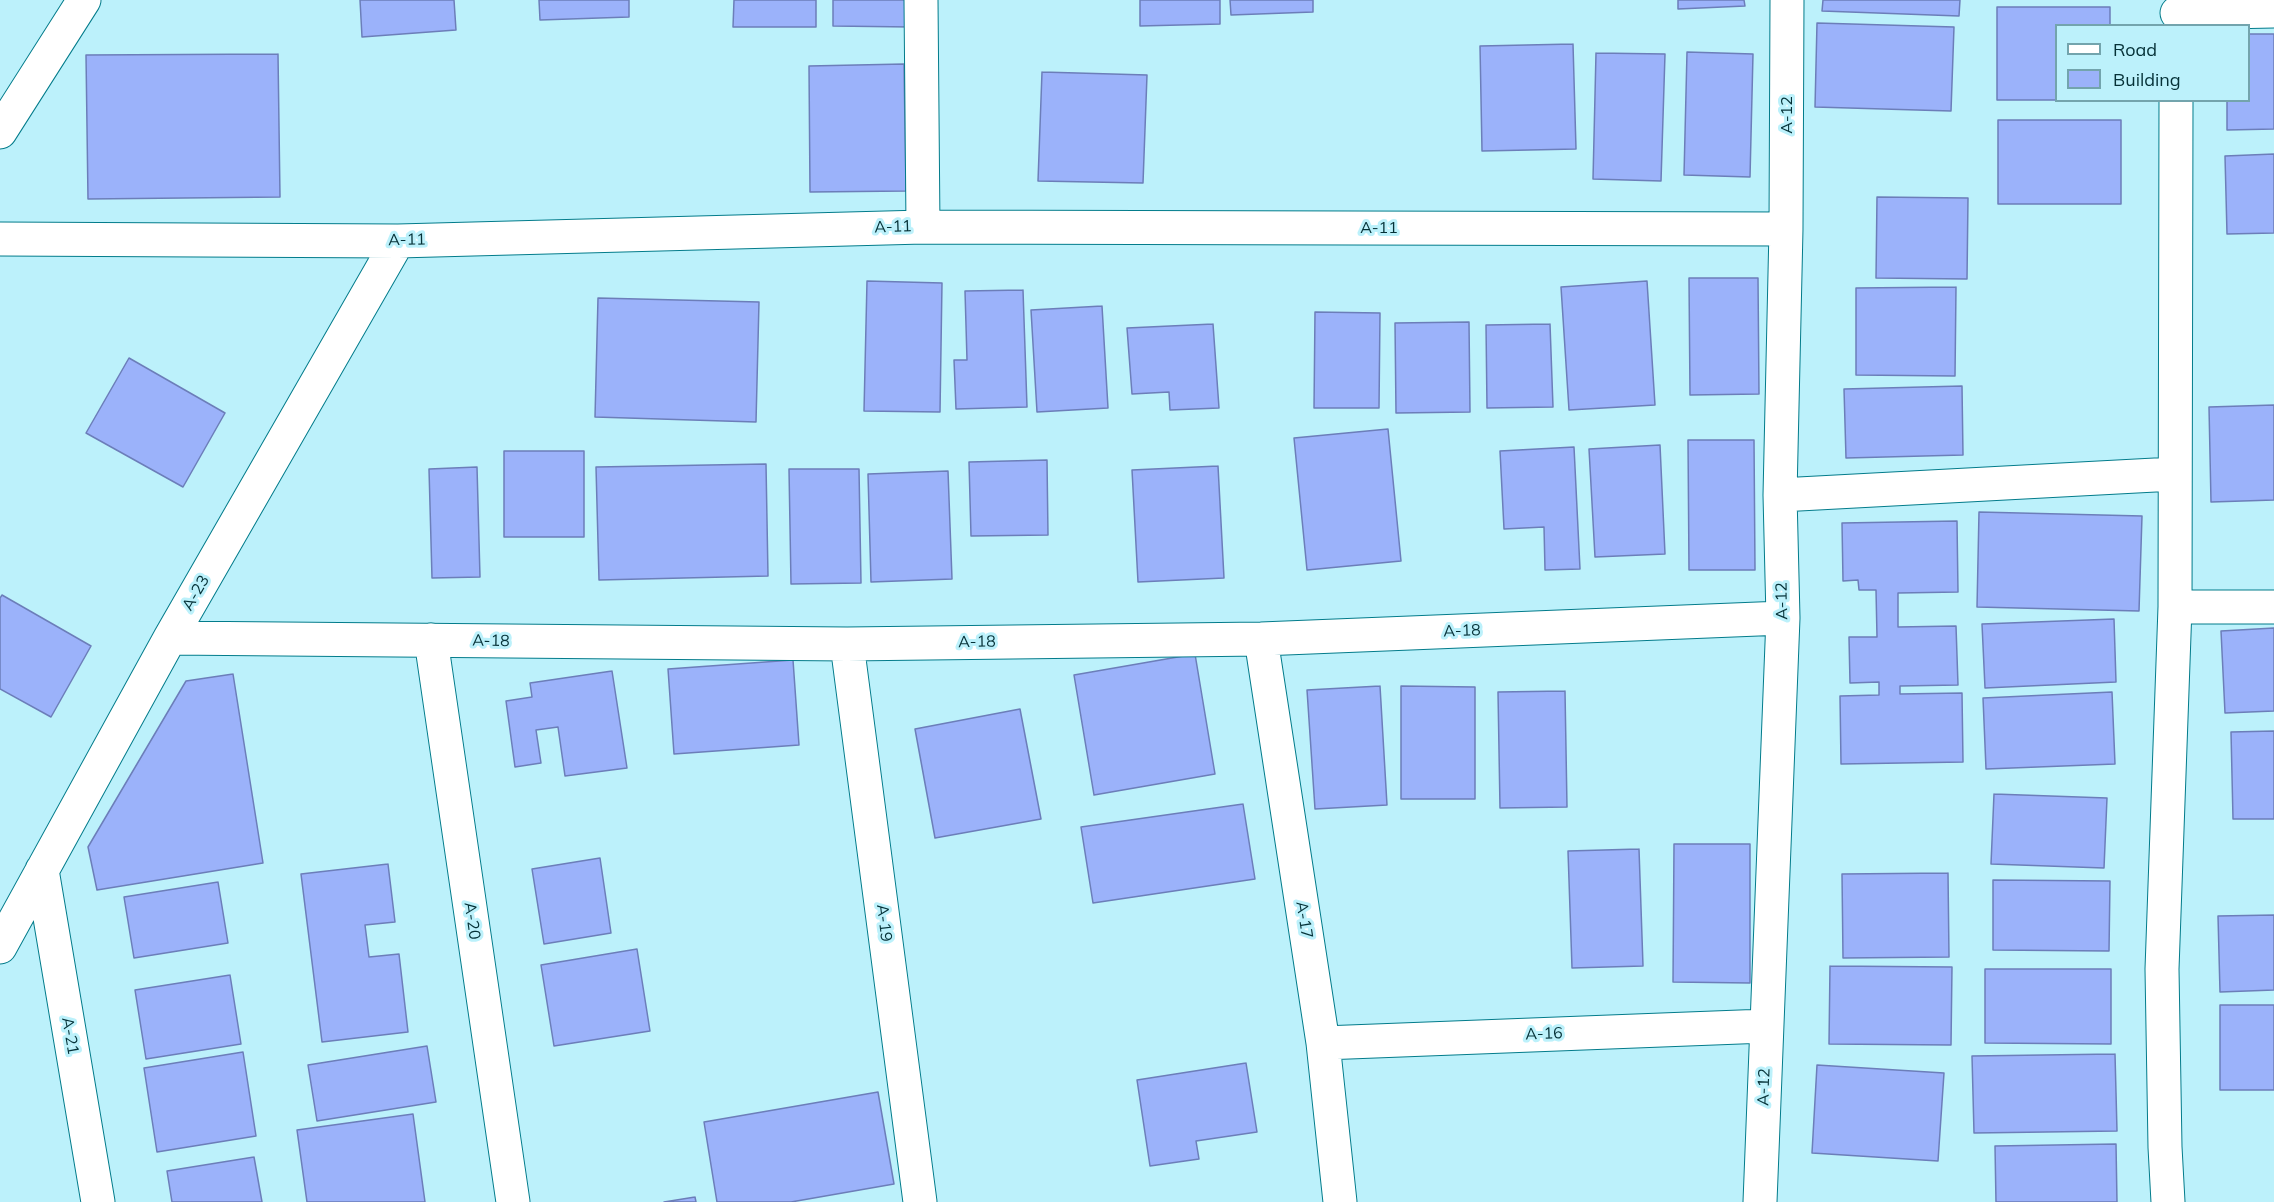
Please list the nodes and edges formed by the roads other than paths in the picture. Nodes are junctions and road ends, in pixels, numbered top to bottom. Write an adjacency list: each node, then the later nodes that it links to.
1 (84, 0): 7 (street)
2 (921, 0): 8 (street)
3 (1787, 0): 9 (street, A-12)
4 (2274, 12): 5 (street)
5 (2177, 13)
6 (2176, 102): 12 (street)
7 (3, 119)
8 (923, 227): 9 (street, A-11); 11 (street, A-11)
9 (1786, 229): 13 (street, A-12)
10 (0, 239): 11 (street, A-11)
11 (398, 241): 17 (street, A-23)
12 (2174, 474): 13 (street); 14 (street)
13 (1780, 495): 16 (street, A-12)
14 (2175, 607): 15 (street); 30 (street)
15 (2274, 607)
16 (1783, 618): 18 (street, A-18); 23 (street, A-12)
17 (170, 638): 19 (street, A-18); 21 (street, A-23)
18 (1261, 639): 20 (street, A-18); 24 (street, A-17)
19 (431, 640): 20 (street, A-18); 26 (street, A-20)
20 (847, 644): 27 (street, A-19)
21 (42, 870): 22 (street, A-23); 25 (street, A-21)
22 (0, 947)
23 (1766, 1026): 24 (street, A-16); 29 (street, A-12)
24 (1323, 1043): 28 (street, A-17)
25 (98, 1202)
26 (513, 1202)
27 (920, 1202)
28 (1340, 1202)
29 (1760, 1202)
30 (2168, 1202)

